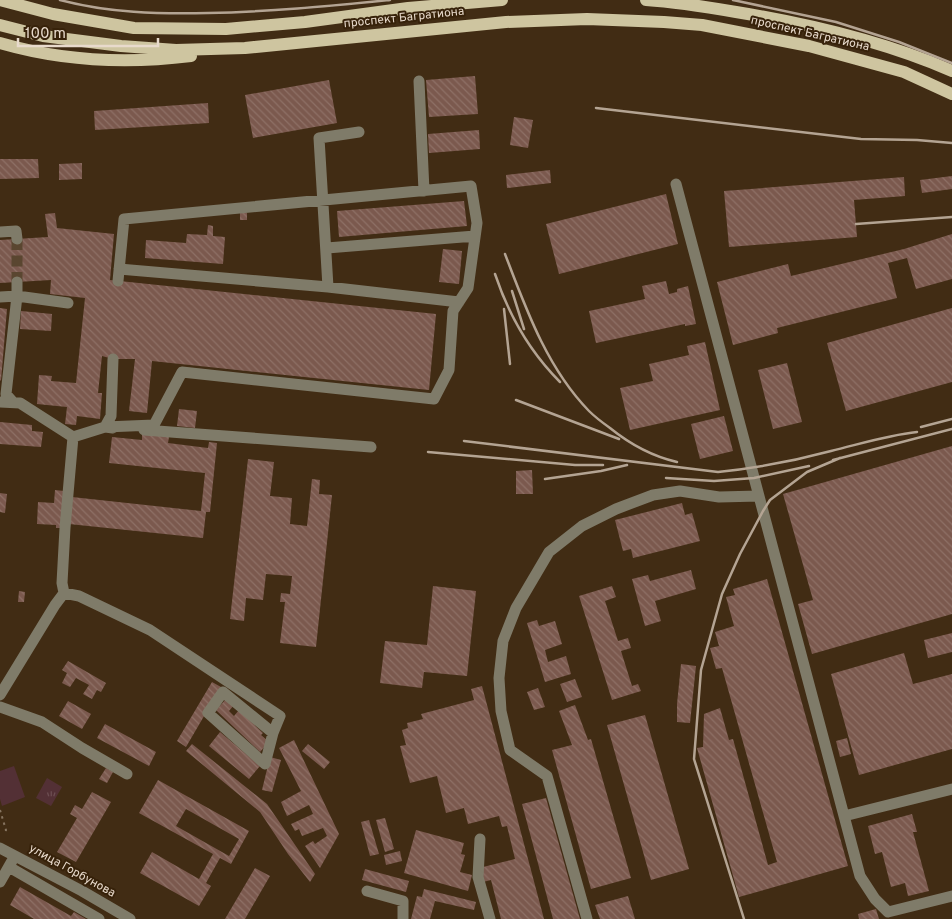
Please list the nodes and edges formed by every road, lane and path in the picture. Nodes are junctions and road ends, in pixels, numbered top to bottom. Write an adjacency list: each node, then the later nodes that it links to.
1 (2, 0): 2 (main road, проспект Багратиона)
2 (502, 0)
3 (646, 0): 7 (main road, проспект Багратиона)
4 (0, 25): 6 (main road, проспект Багратиона)
5 (0, 43): 6 (main road)
6 (245, 48): 9 (main road, проспект Багратиона)
7 (952, 71)
8 (419, 81): 12 (street)
9 (952, 94)
10 (359, 132): 13 (street)
11 (676, 184): 32 (street)
12 (424, 191): 13 (street); 15 (street)
13 (324, 200): 17 (street); 18 (street)
14 (0, 232): 16 (street)
15 (475, 236): 17 (street); 24 (street)
16 (16, 239)
17 (326, 248): 21 (street)
18 (119, 269): 19 (street); 21 (street)
19 (118, 281)
20 (17, 282): 22 (street)
21 (328, 287): 24 (street)
22 (17, 296): 23 (street); 25 (street); 28 (street)
23 (0, 297)
24 (459, 302): 29 (street)
25 (68, 303)
26 (113, 359): 29 (street)
27 (0, 402): 28 (street)
28 (13, 402): 30 (street)
29 (105, 427): 30 (street); 31 (street)
30 (81, 436): 33 (street)
31 (371, 447)
32 (759, 496): 40 (street); 54 (street)
33 (64, 593): 34 (street); 36 (street)
34 (0, 695)
35 (0, 708): 37 (street)
36 (273, 733): 36 (street)
37 (127, 774)
38 (952, 789): 40 (street)
39 (0, 810): 41 (path)
40 (844, 816): 49 (street)
41 (5, 835)
42 (480, 839): 53 (street)
43 (0, 848): 44 (street, улица Горбунова)
44 (16, 855): 45 (street); 51 (street, улица Горбунова)
45 (9, 867): 46 (street); 50 (street)
46 (0, 882)
47 (367, 891): 52 (street)
48 (952, 896): 49 (street)
49 (889, 916)
50 (99, 919)
51 (130, 919)
52 (403, 919)
53 (490, 919)
54 (587, 919)

